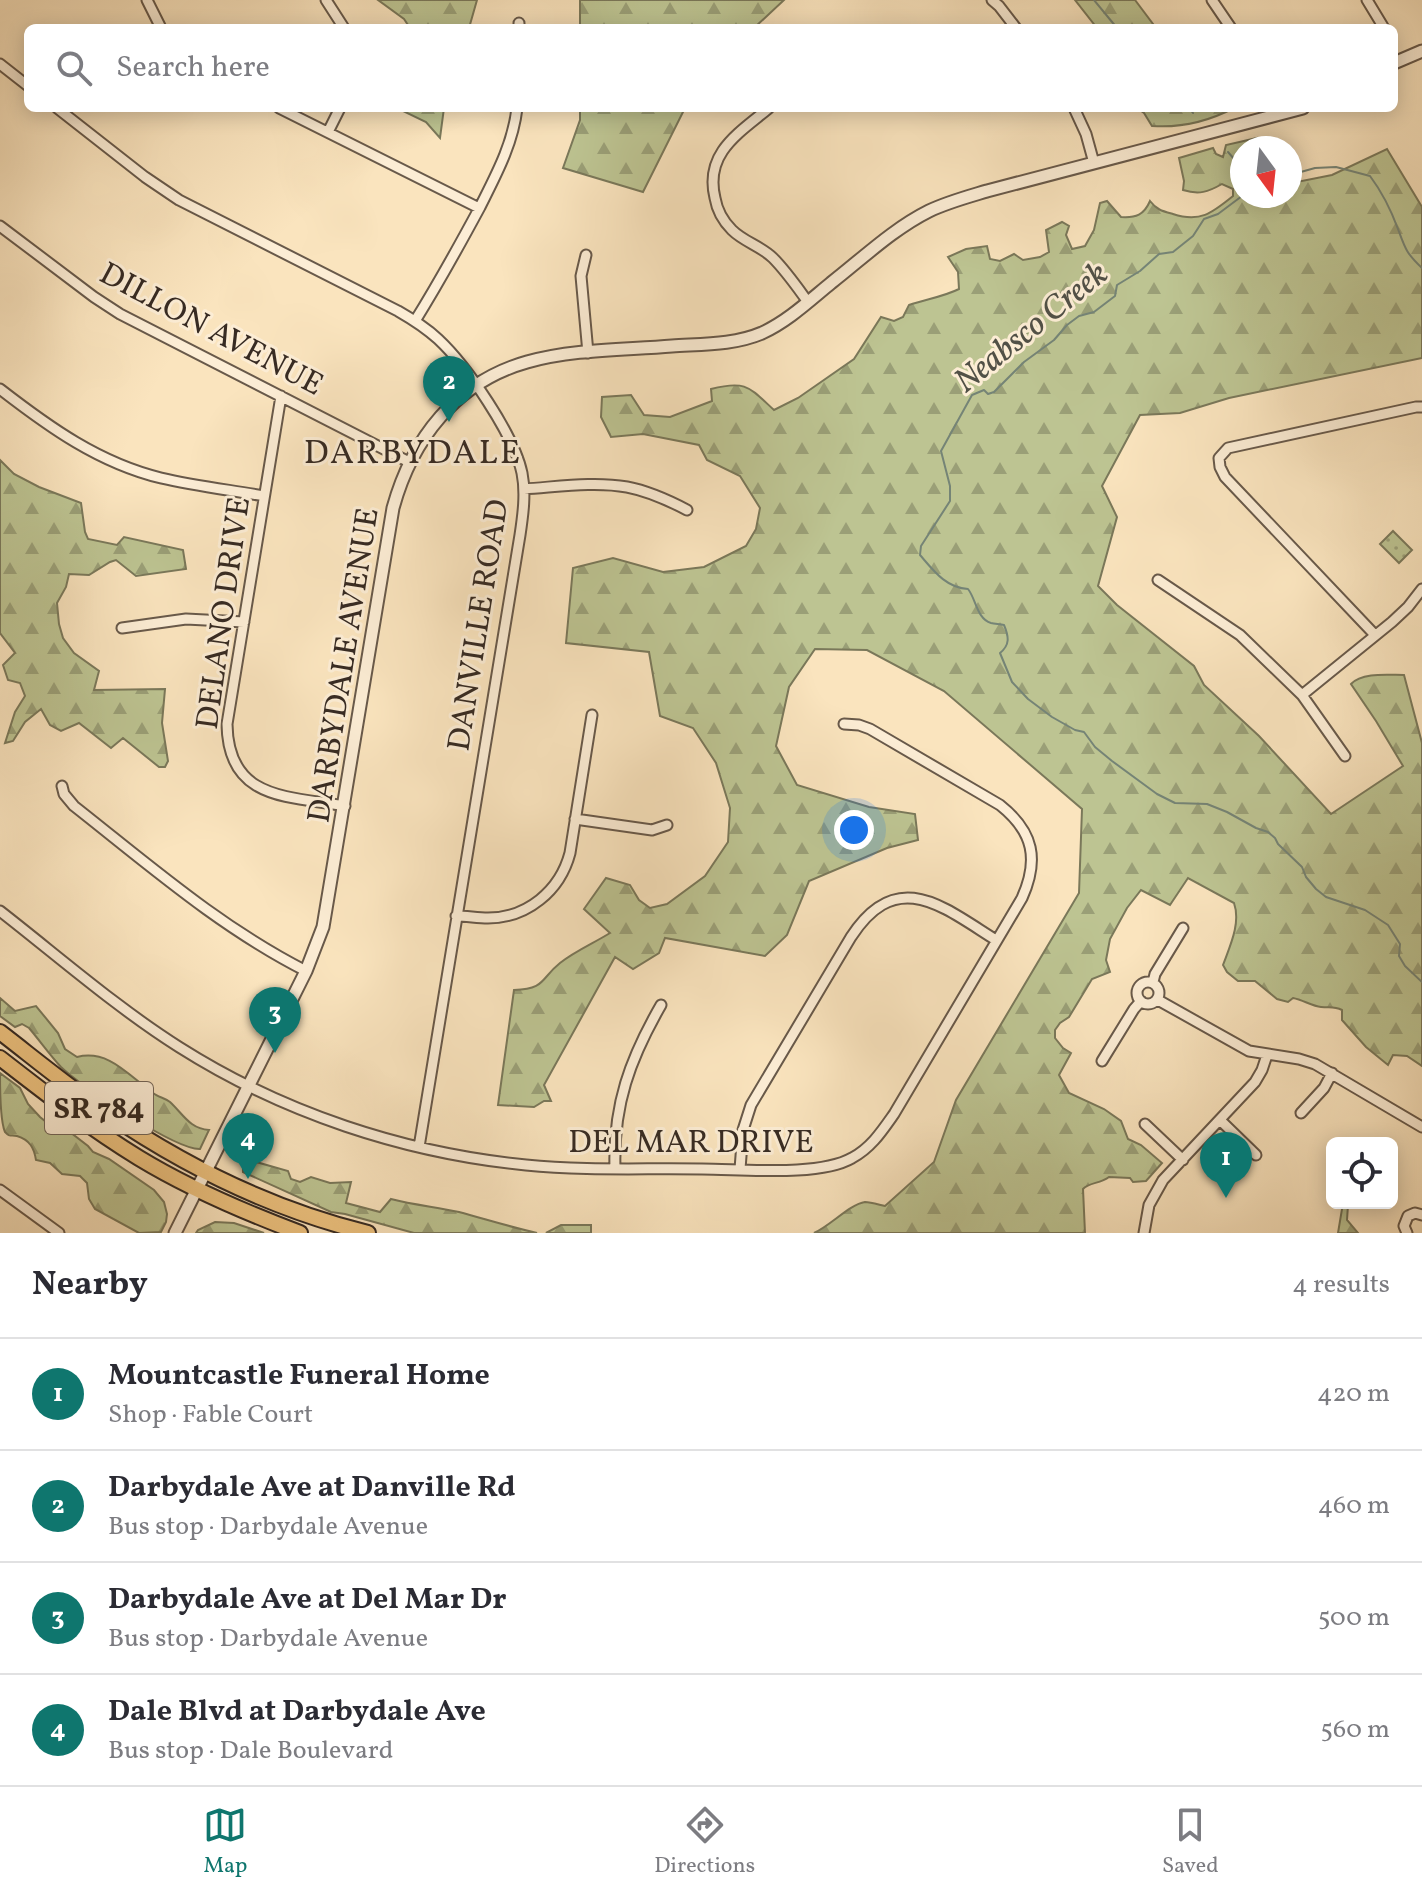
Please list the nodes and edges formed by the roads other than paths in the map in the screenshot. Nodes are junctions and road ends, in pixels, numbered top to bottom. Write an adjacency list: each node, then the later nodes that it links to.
1 (147, 0): 6 (street)
2 (326, 0): 7 (street)
3 (992, 0): 8 (street)
4 (1212, 0): 9 (street)
5 (1367, 0): 10 (street)
6 (159, 24)
7 (341, 24)
8 (1013, 24)
9 (1228, 24)
10 (1382, 24)
11 (1422, 51): 12 (street)
12 (1398, 57)
13 (0, 64): 14 (street)
14 (24, 83)
15 (62, 112): 28 (street, DANVILLE ROAD)
16 (287, 112): 22 (street)
17 (338, 112): 22 (street)
18 (516, 112): 24 (street)
19 (764, 112): 27 (street)
20 (1076, 112): 23 (street)
21 (1280, 112): 23 (street, DARBYDALE AVENUE)
22 (328, 132): 24 (street)
23 (1094, 163): 27 (street, DARBYDALE AVENUE)
24 (479, 208): 28 (street)
25 (0, 226): 32 (street, DILLON AVENUE)
26 (586, 255): 29 (street)
27 (808, 302): 29 (street, DARBYDALE AVENUE)
28 (415, 321): 30 (street, DANVILLE ROAD)
29 (588, 353): 30 (street, DARBYDALE AVENUE)
30 (476, 385): 34 (street, DARBYDALE AVENUE); 35 (street, DANVILLE ROAD)
31 (0, 389): 36 (street)
32 (281, 396): 34 (street, DILLON AVENUE); 36 (street, DELANO DRIVE)
33 (1422, 407): 42 (street)
34 (409, 462): 48 (street, DARBYDALE AVENUE)
35 (524, 489): 37 (street); 52 (street, DANVILLE ROAD)
36 (264, 496): 40 (street, DELANO DRIVE)
37 (687, 510)
38 (1158, 580): 43 (street)
39 (1421, 593): 42 (street)
40 (244, 622): 41 (street); 48 (street, DELANO DRIVE)
41 (122, 628)
42 (1375, 635): 43 (street)
43 (1302, 695): 46 (street)
44 (592, 715): 49 (street)
45 (844, 724): 54 (street, DEL MAR DRIVE)
46 (1345, 756)
47 (62, 786): 55 (street)
48 (345, 806): 55 (street, DARBYDALE AVENUE)
49 (575, 819): 50 (street); 52 (street)
50 (667, 825)
51 (0, 911): 65 (street, DEL MAR DRIVE)
52 (456, 916): 70 (street, DANVILLE ROAD)
53 (1183, 928): 56 (street)
54 (996, 940): 74 (street, DEL MAR DRIVE); 74 (street)
55 (306, 971): 65 (street, DARBYDALE AVENUE)
56 (1153, 982): 57 (street); 58 (street)
57 (1158, 1000): 58 (street); 61 (street)
58 (1141, 1001): 63 (street)
59 (661, 1005): 73 (street)
60 (0, 1032): 75 (main road, SR 784)
61 (1267, 1055): 64 (street); 67 (street)
62 (0, 1058): 77 (main road, SR 784)
63 (1102, 1061)
64 (1332, 1073): 66 (street); 69 (street)
65 (248, 1086): 70 (street, DEL MAR DRIVE); 75 (street, DARBYDALE AVENUE)
66 (1301, 1113)
67 (1220, 1120): 71 (street); 72 (street)
68 (1145, 1124): 72 (street)
69 (1422, 1127)
70 (419, 1147): 73 (street, DEL MAR DRIVE)
71 (1256, 1155)
72 (1183, 1160): 83 (street)
73 (615, 1168): 74 (street, DEL MAR DRIVE)
74 (740, 1169)
75 (206, 1171): 77 (street, DARBYDALE AVENUE); 82 (main road, SR 784)
76 (0, 1190): 79 (street)
77 (197, 1190): 80 (street, DARBYDALE AVENUE); 81 (main road, SR 784)
78 (1422, 1214): 84 (street)
79 (59, 1233)
80 (175, 1233)
81 (300, 1233)
82 (368, 1233)
83 (1144, 1233)
84 (1407, 1233)

